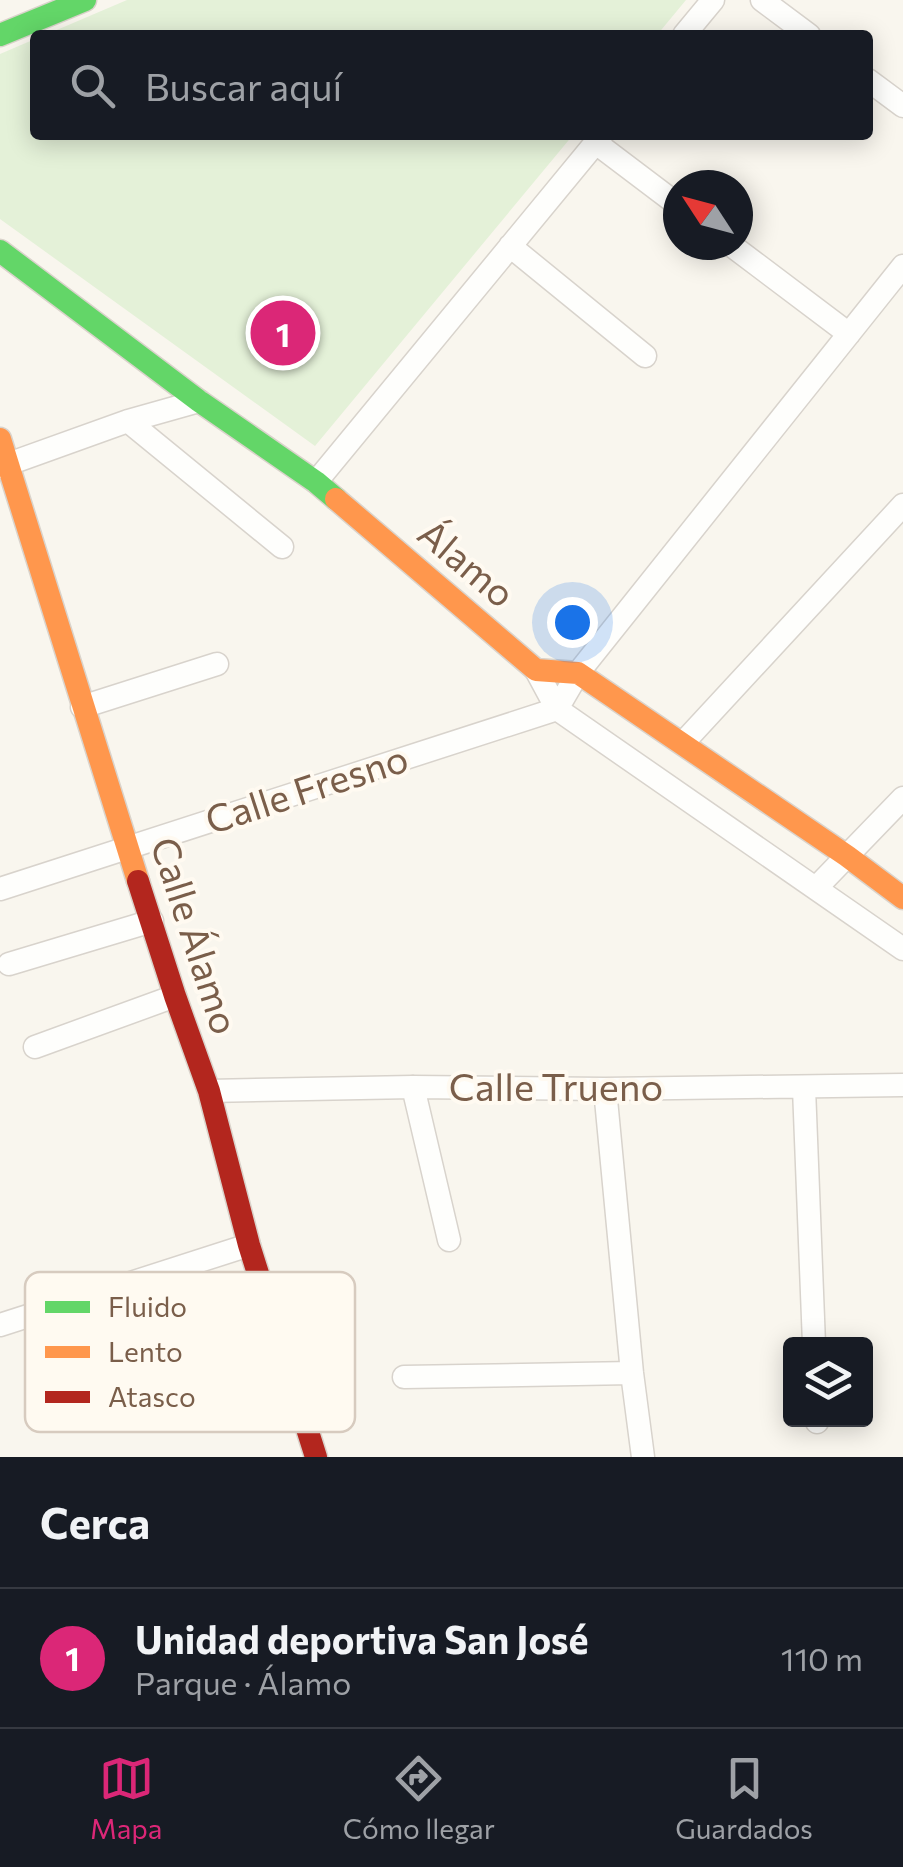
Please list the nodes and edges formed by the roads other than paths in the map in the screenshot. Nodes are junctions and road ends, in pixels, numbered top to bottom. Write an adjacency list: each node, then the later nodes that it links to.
1 (85, 0): 6 (street)
2 (713, 0): 4 (street)
3 (762, 0): 5 (street)
4 (688, 30)
5 (802, 30)
6 (0, 35)
7 (873, 84): 8 (street)
8 (903, 106)
9 (598, 140): 12 (street)
10 (600, 140): 11 (street)
11 (663, 192)
12 (510, 246): 17 (street); 22 (street)
13 (0, 251): 18 (street, Álamo)
14 (751, 260): 16 (street)
15 (903, 266): 16 (street)
16 (849, 334): 27 (street)
17 (645, 356)
18 (199, 401): 19 (street); 22 (street, Álamo)
19 (128, 421): 21 (street); 24 (street)
20 (0, 439): 21 (street, Calle Álamo)
21 (4, 466): 28 (street, Calle Álamo)
22 (316, 482): 26 (street, Álamo)
23 (903, 505): 30 (street)
24 (282, 547)
25 (217, 664): 28 (street)
26 (536, 670): 27 (street); 29 (street)
27 (578, 672): 29 (street); 30 (street)
28 (82, 707): 32 (street, Calle Álamo)
29 (557, 709): 32 (street, Calle Fresno); 35 (street)
30 (683, 743): 33 (street)
31 (903, 798): 33 (street)
32 (127, 848): 34 (street, Calle Fresno); 37 (street, Calle Álamo)
33 (847, 856): 35 (street); 36 (street)
34 (0, 888)
35 (816, 888): 38 (street)
36 (903, 898)
37 (152, 922): 39 (street); 40 (street, Calle Álamo)
38 (903, 949)
39 (8, 964)
40 (175, 996): 41 (street); 46 (street, Calle Álamo)
41 (34, 1046)
42 (903, 1086): 44 (street, Calle Trueno)
43 (413, 1087): 45 (street, Calle Trueno); 46 (street, Calle Trueno); 47 (street)
44 (804, 1088): 45 (street, Calle Trueno); 53 (street)
45 (605, 1089): 54 (street)
46 (209, 1091): 48 (street, Calle Álamo)
47 (450, 1240)
48 (248, 1245): 49 (street); 50 (street, Calle Álamo)
49 (164, 1272)
50 (257, 1272)
51 (25, 1317): 52 (street)
52 (0, 1325)
53 (814, 1337)
54 (632, 1373): 55 (street); 58 (street)
55 (404, 1376)
56 (308, 1432): 57 (street, Calle Álamo)
57 (316, 1457)
58 (643, 1457)

